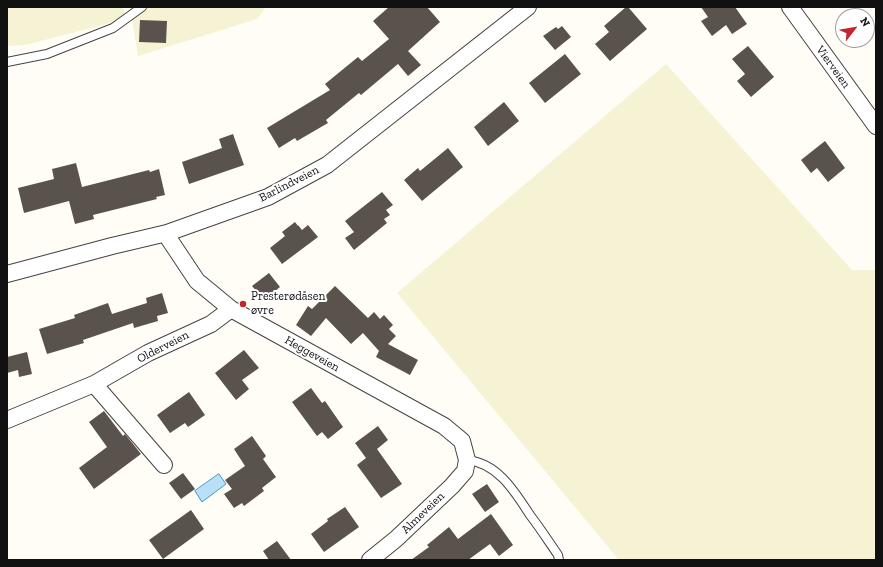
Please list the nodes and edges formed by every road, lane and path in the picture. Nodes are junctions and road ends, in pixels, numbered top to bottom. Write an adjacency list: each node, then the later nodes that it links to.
1 (142, 7): 4 (lane)
2 (528, 7): 6 (street, Barlindveien)
3 (790, 7): 5 (street, Vierveien)
4 (7, 62)
5 (876, 126)
6 (167, 233): 7 (street, Barlindveien); 8 (street, Heggeveien)
7 (7, 274)
8 (231, 309): 9 (street, Olderveien); 11 (street, Heggeveien)
9 (94, 384): 10 (street, Olderveien); 12 (street)
10 (7, 420)
11 (468, 460): 13 (street, Almeveien); 14 (lane)
12 (164, 465)
13 (370, 560)
14 (559, 560)

